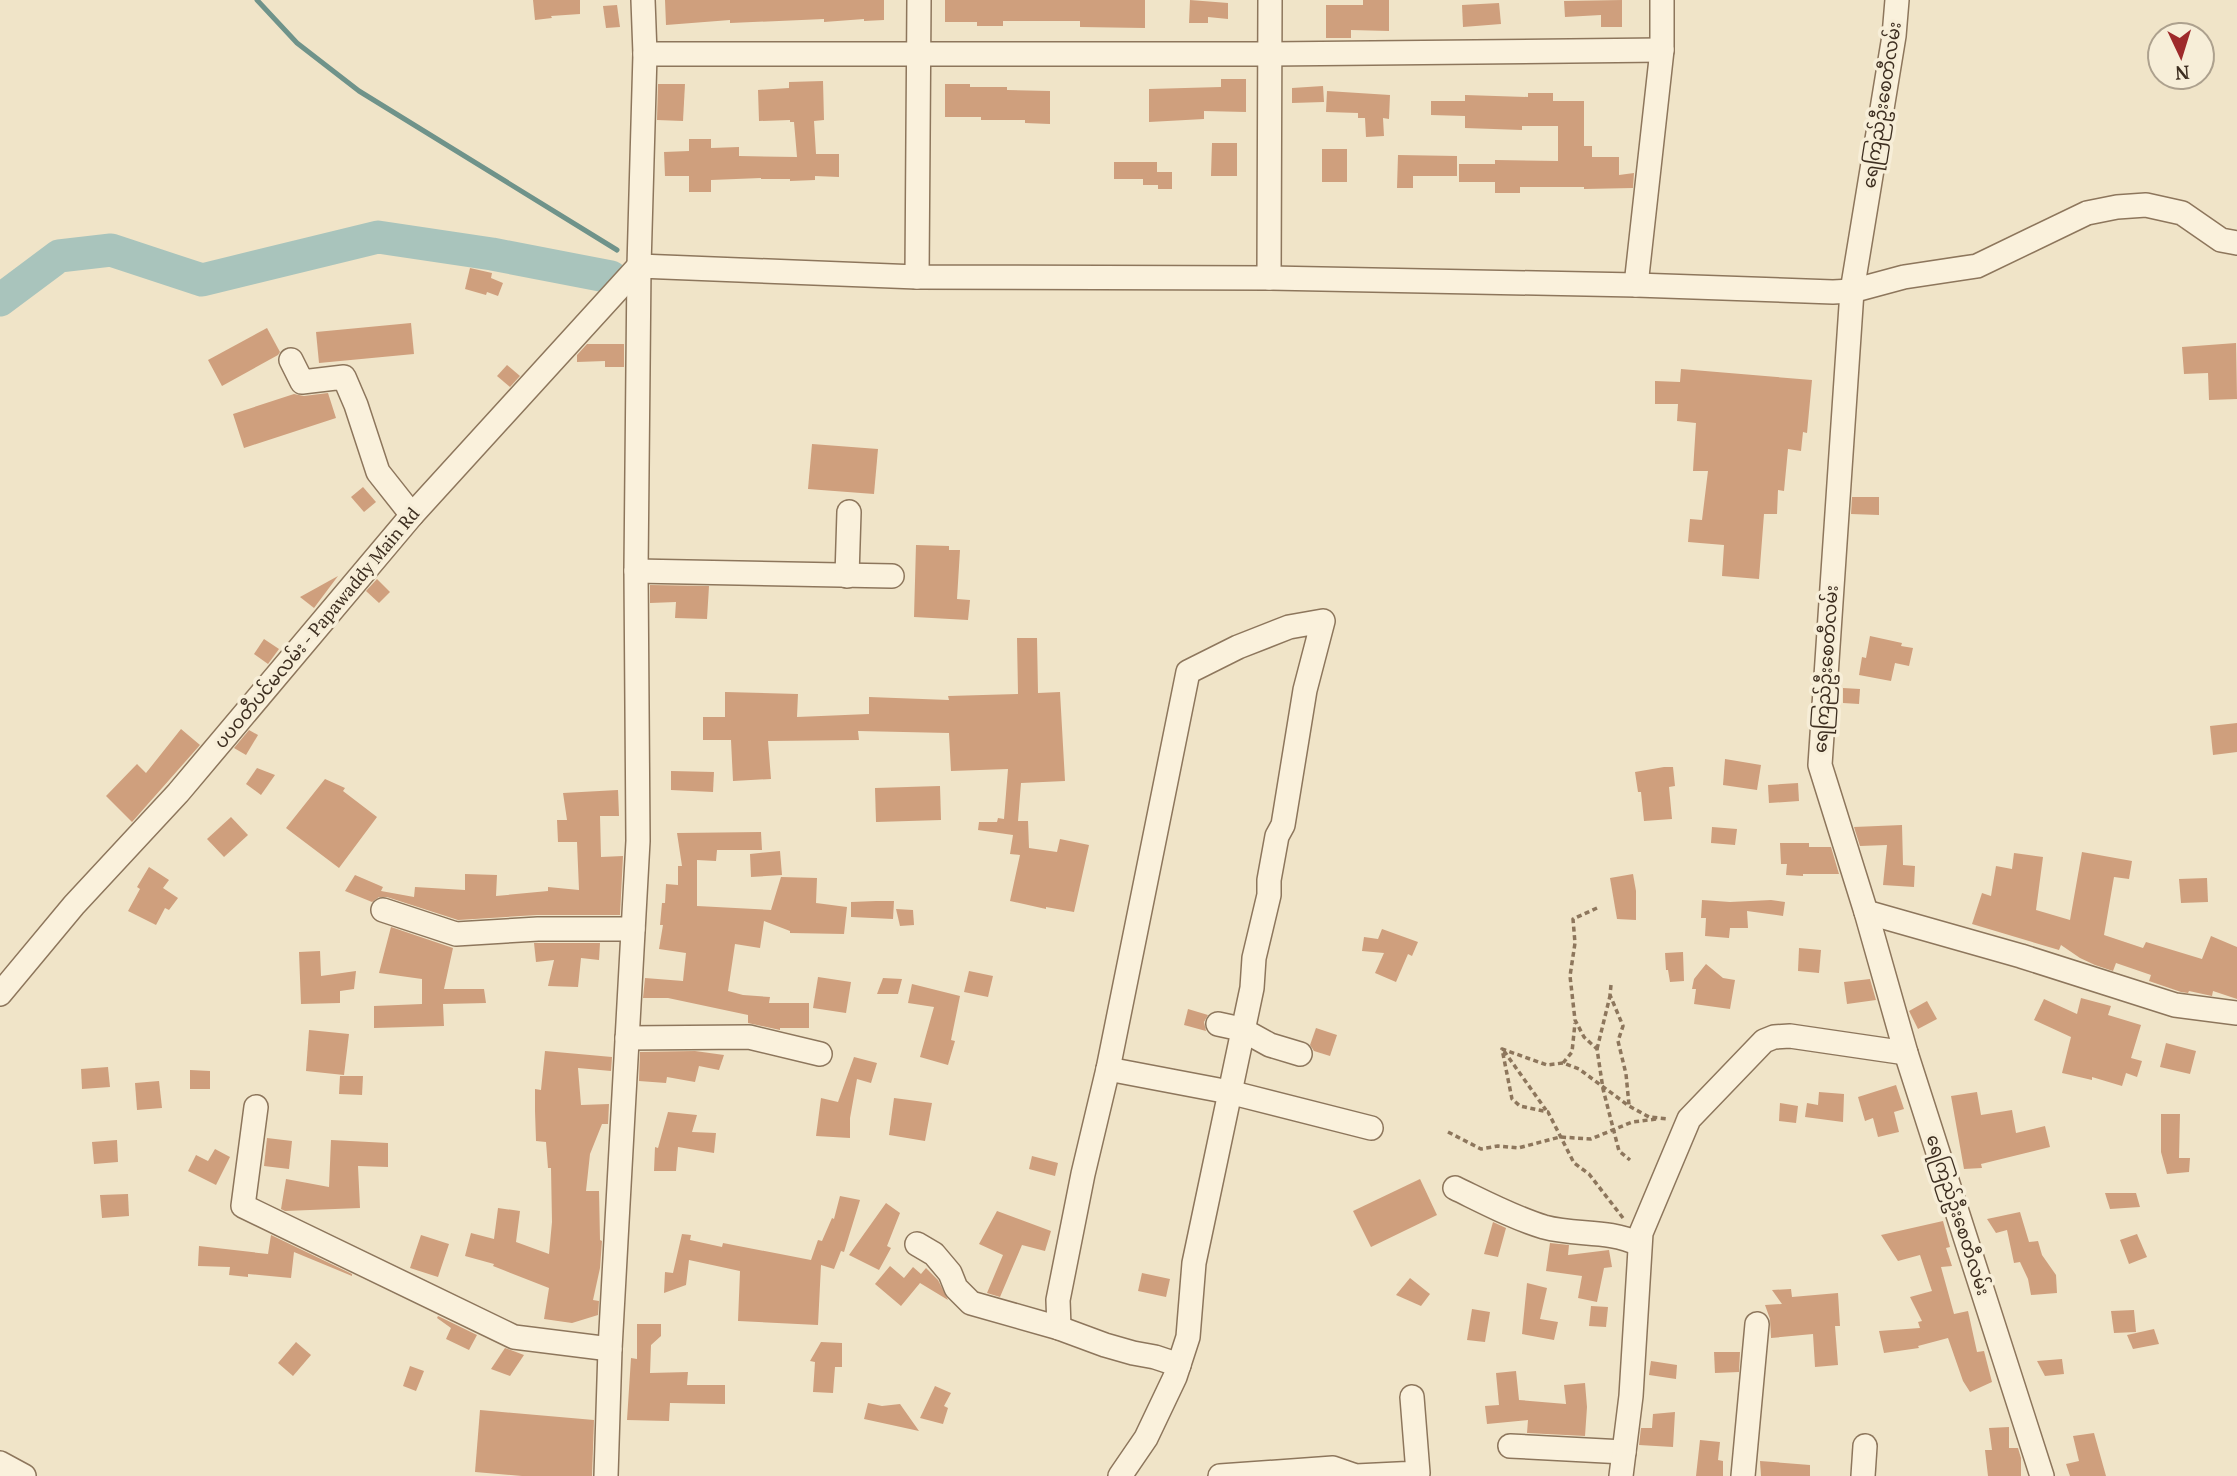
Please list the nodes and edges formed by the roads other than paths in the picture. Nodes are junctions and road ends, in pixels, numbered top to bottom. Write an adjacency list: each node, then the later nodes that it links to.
1 (643, 0): 7 (street)
2 (919, 0): 8 (street)
3 (1270, 0): 9 (street)
4 (1662, 0): 6 (street)
5 (1897, 0): 15 (street, ရေကြည်ဦးစေတီလမ်း)
6 (1662, 50): 9 (street); 14 (street)
7 (645, 54): 8 (street); 11 (street)
8 (919, 54): 9 (street); 12 (street)
9 (1270, 54): 13 (street)
10 (2237, 243): 15 (street)
11 (639, 266): 12 (street); 18 (street, ပပဝတီပင်မလမ်း - Papawaddy Main Rd); 19 (street)
12 (917, 277): 13 (street)
13 (1269, 278): 14 (street)
14 (1636, 285): 15 (street)
15 (1852, 290): 23 (street, ရေကြည်ဦးစေတီလမ်း)
16 (291, 360): 18 (street)
17 (849, 512): 20 (street)
18 (412, 515): 25 (street, ပပဝတီပင်မလမ်း - Papawaddy Main Rd)
19 (636, 571): 20 (street); 24 (street)
20 (847, 576): 21 (street)
21 (892, 576)
22 (383, 910): 24 (street)
23 (1866, 912): 26 (street); 30 (street, ရေကြည်ဦးစေတီလမ်း)
24 (633, 929): 29 (street)
25 (0, 994)
26 (2237, 1013)
27 (1218, 1024): 28 (street)
28 (1241, 1029): 32 (street); 33 (street); 34 (street)
29 (627, 1038): 31 (street); 42 (street)
30 (1906, 1053): 38 (street); 56 (street, ရေကြည်ဦးစေတီလမ်း)
31 (820, 1054)
32 (1300, 1054)
33 (1108, 1069): 34 (street); 41 (street)
34 (1229, 1092): 36 (street); 43 (street)
35 (256, 1107): 42 (street)
36 (1371, 1128)
37 (1455, 1188): 38 (street)
38 (1633, 1241): 47 (street)
39 (917, 1244): 41 (street)
40 (1757, 1324): 54 (street)
41 (1059, 1328): 43 (street)
42 (610, 1349): 50 (street)
43 (1179, 1365): 51 (street)
44 (1412, 1397): 52 (street)
45 (1510, 1446): 47 (street)
46 (1866, 1446): 55 (street)
47 (1624, 1452): 53 (street)
48 (0, 1463): 49 (street)
49 (24, 1476)
50 (606, 1476)
51 (1120, 1476)
52 (1220, 1476)
53 (1621, 1476)
54 (1743, 1476)
55 (1863, 1476)
56 (2042, 1476)

